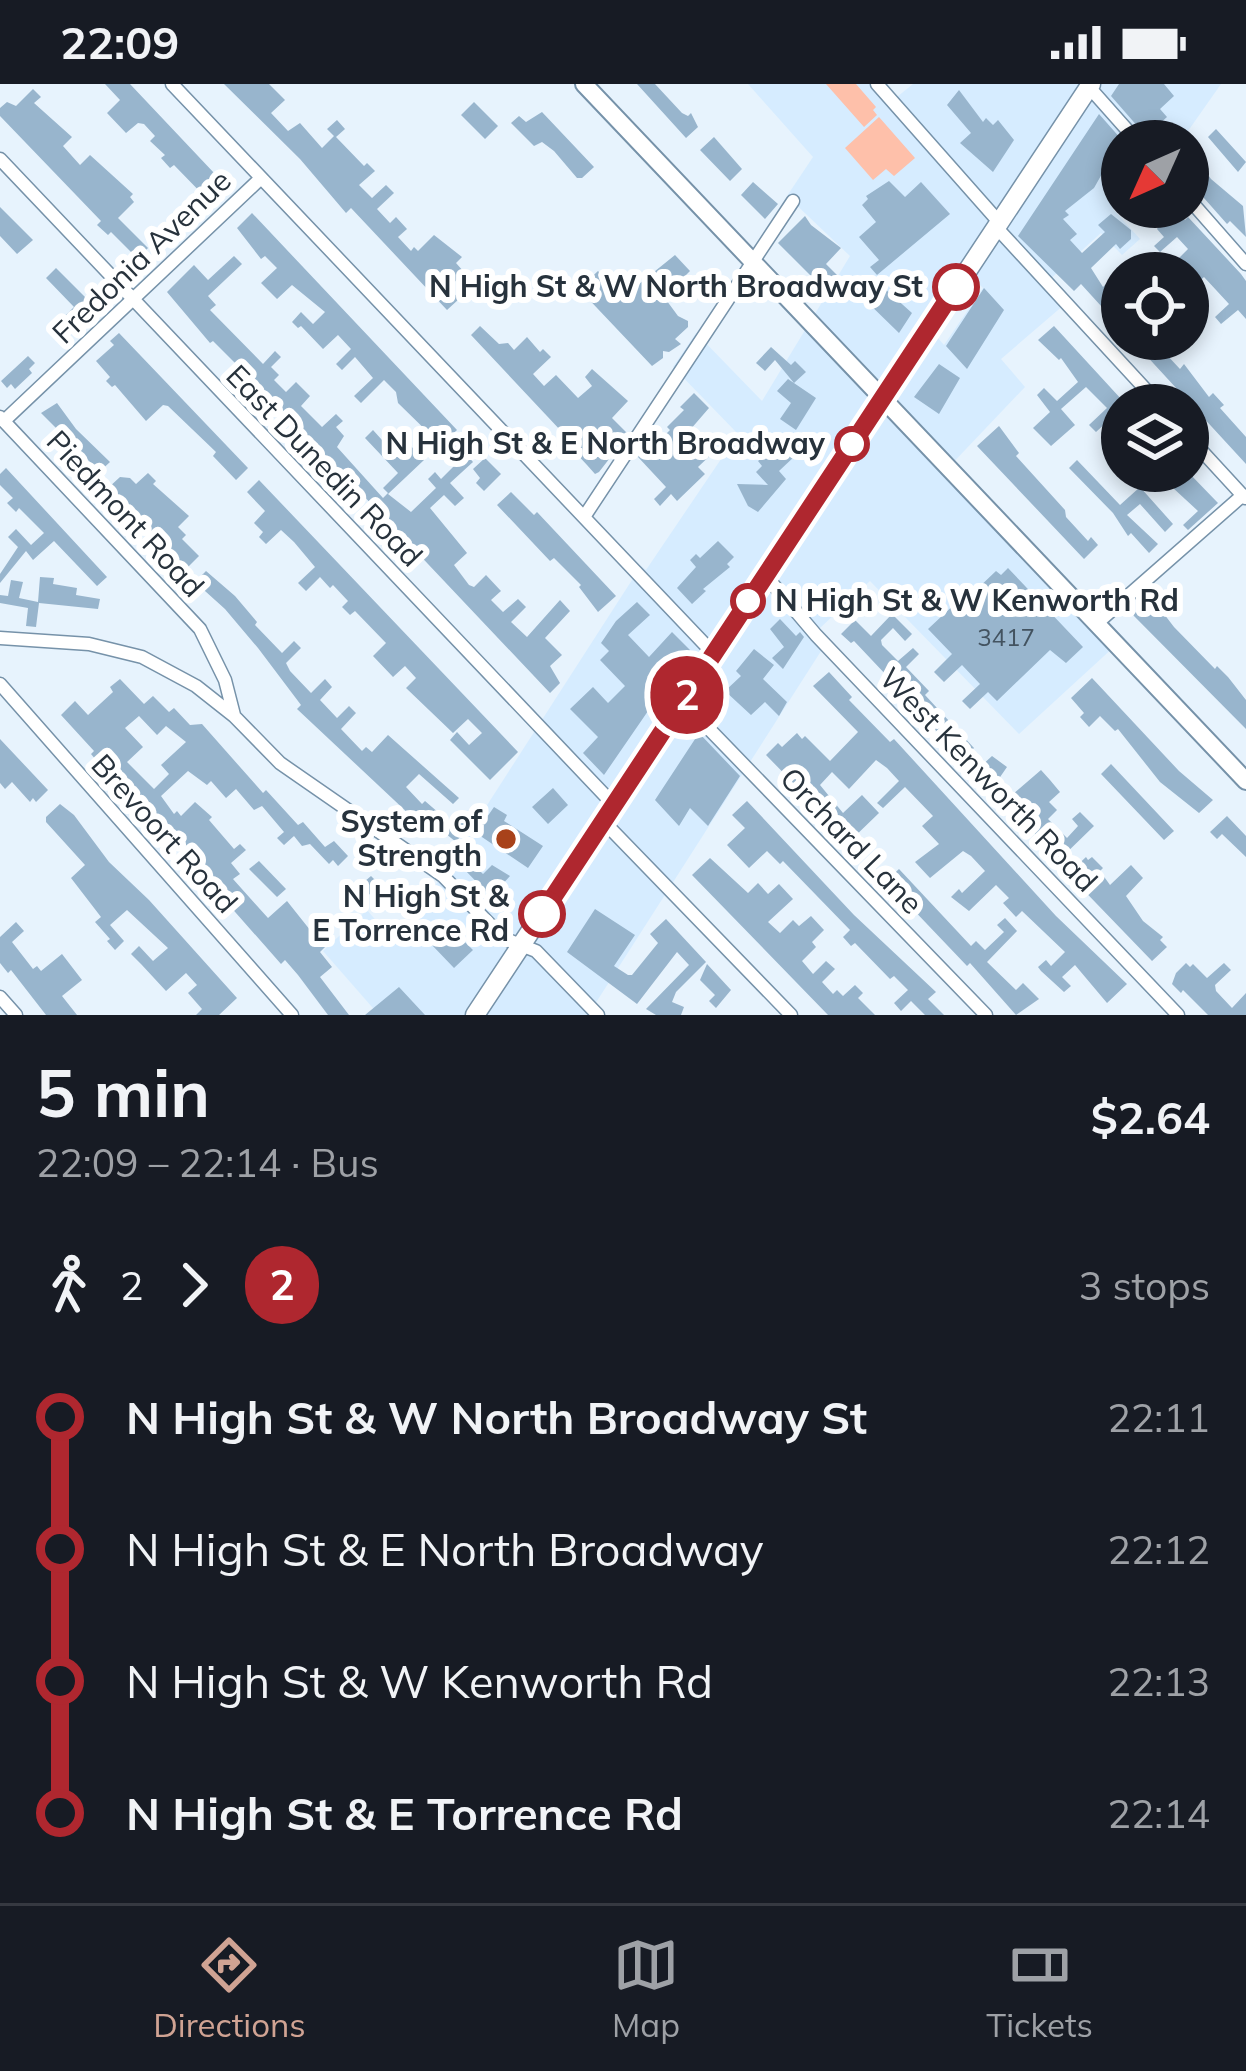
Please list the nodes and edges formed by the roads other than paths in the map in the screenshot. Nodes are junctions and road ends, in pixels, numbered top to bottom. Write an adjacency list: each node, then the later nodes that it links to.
1 (172, 84): 7 (street)
2 (584, 84): 11 (main road)
3 (877, 84): 10 (street)
4 (1090, 86): 5 (street); 10 (main road)
5 (1119, 120)
6 (0, 159): 13 (street, East Dunedin Road)
7 (261, 178): 13 (street, Fredonia Avenue); 19 (street)
8 (793, 201): 11 (street)
9 (1209, 222): 12 (street)
10 (998, 225): 14 (street); 15 (main road)
11 (753, 261): 15 (main road); 19 (street)
12 (1246, 264)
13 (133, 300): 16 (street, Fredonia Avenue); 28 (street, East Dunedin Road)
14 (1141, 384)
15 (883, 399): 20 (main road); 21 (main road)
16 (2, 419): 26 (street, Piedmont Road)
17 (1209, 459): 18 (street)
18 (1244, 497): 21 (street)
19 (584, 517): 23 (street)
20 (765, 575): 23 (main road); 37 (street, West Kenworth Road)
21 (1096, 624): 27 (main road)
22 (0, 638): 26 (street)
23 (713, 653): 25 (main road)
24 (0, 684): 32 (street, Brevoort Road)
25 (682, 701): 28 (main road); 36 (street, Orchard Lane)
26 (234, 716): 29 (street)
27 (1246, 781)
28 (609, 813): 29 (main road); 35 (street, East Dunedin Road)
29 (522, 945): 33 (main road); 34 (street)
30 (0, 997): 31 (street)
31 (16, 1015)
32 (292, 1015)
33 (475, 1015)
34 (598, 1015)
35 (791, 1015)
36 (986, 1015)
37 (1178, 1015)

